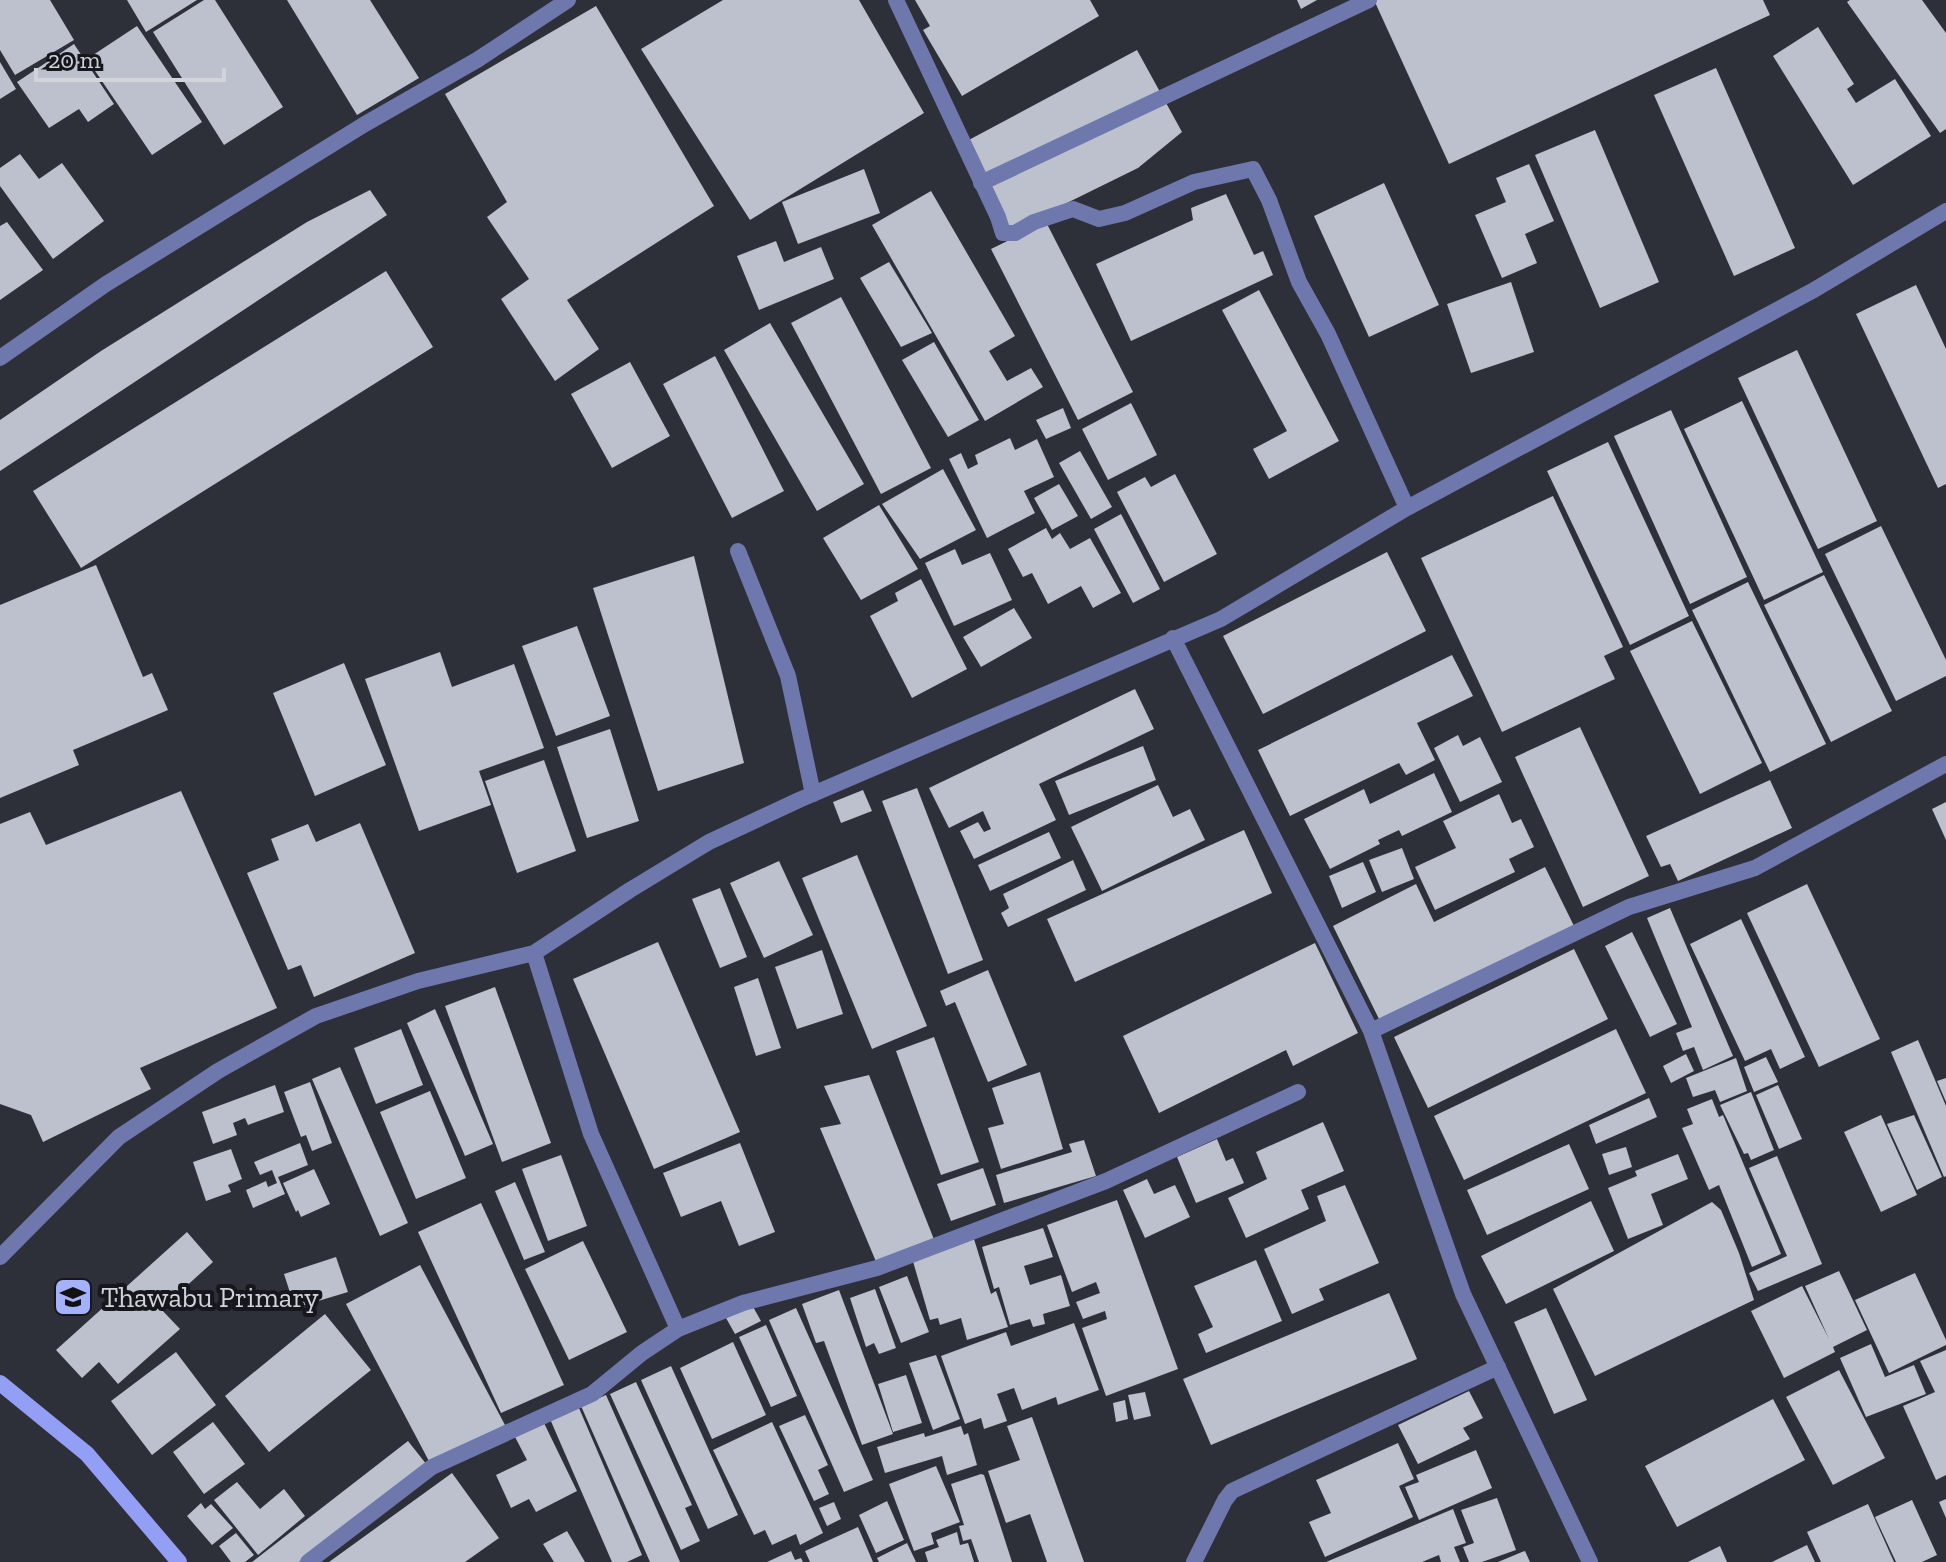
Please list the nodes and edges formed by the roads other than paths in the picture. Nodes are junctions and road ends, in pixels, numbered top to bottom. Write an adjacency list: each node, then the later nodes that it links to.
1 (568, 0): 6 (street)
2 (896, 0): 4 (street)
3 (1369, 0): 4 (street)
4 (981, 183): 7 (street)
5 (1946, 211): 7 (street)
6 (0, 358)
7 (1407, 508): 9 (street)
8 (738, 551): 11 (street)
9 (1173, 638): 11 (street); 13 (street)
10 (1946, 764): 13 (street)
11 (813, 794): 12 (street)
12 (534, 953): 15 (street); 16 (street)
13 (1371, 1031): 17 (street)
14 (1298, 1092): 16 (street)
15 (0, 1257)
16 (678, 1329): 20 (street)
17 (1498, 1367): 21 (street); 22 (street)
18 (0, 1383): 19 (street)
19 (179, 1562)
20 (308, 1562)
21 (1194, 1562)
22 (1590, 1562)

